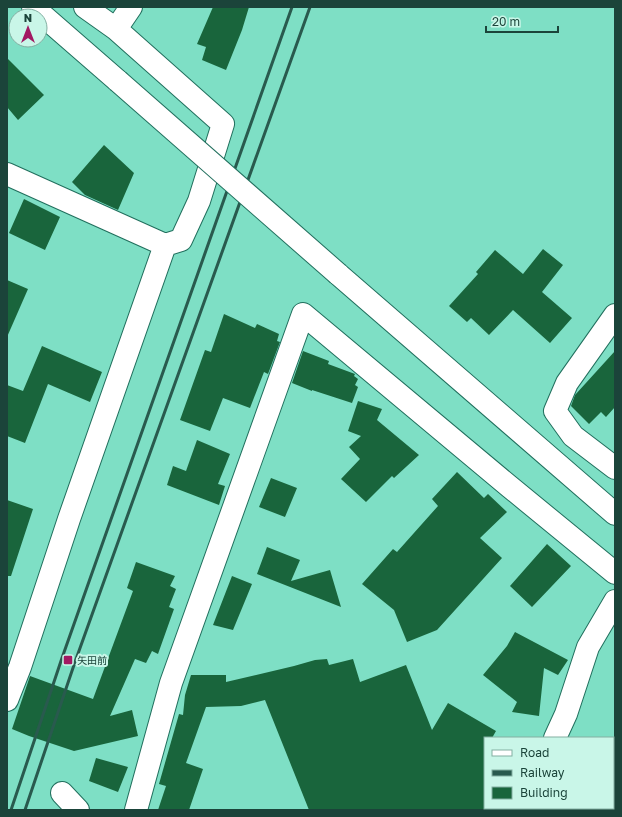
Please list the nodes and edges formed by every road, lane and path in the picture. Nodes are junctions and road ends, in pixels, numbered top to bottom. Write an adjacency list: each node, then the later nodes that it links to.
1 (32, 7): 9 (street, bridge)
2 (85, 7): 4 (street)
3 (131, 7): 4 (street)
4 (116, 29): 6 (street)
5 (7, 174): 6 (street)
6 (165, 245): 12 (street)
7 (615, 315): 8 (street)
8 (615, 468)
9 (615, 514)
10 (615, 573): 16 (street)
11 (615, 601): 13 (street)
12 (7, 700)
13 (555, 737)
14 (62, 793): 15 (street)
15 (78, 810)
16 (136, 810)

